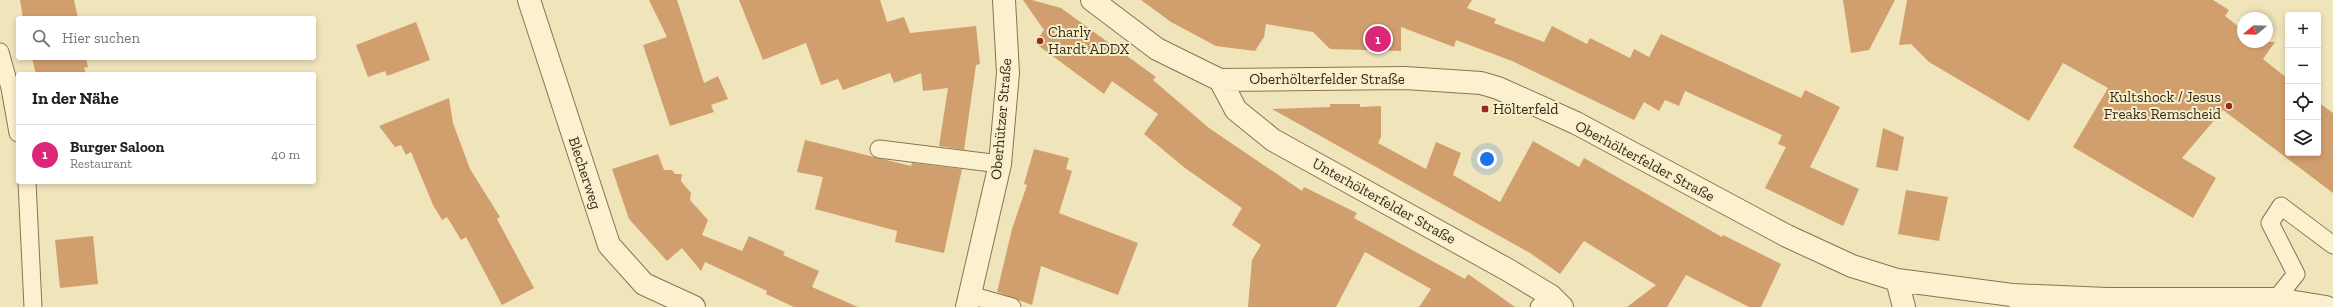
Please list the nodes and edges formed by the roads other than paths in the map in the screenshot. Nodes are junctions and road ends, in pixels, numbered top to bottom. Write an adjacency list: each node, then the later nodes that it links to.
1 (530, 0): 17 (street, Blecherweg)
2 (1004, 0): 8 (street, Oberhützer Straße)
3 (1092, 0): 5 (street)
4 (0, 52): 6 (lane)
5 (1220, 80): 11 (street, Oberhölterfelder Straße); 15 (street, Unterhölterfelder Straße)
6 (16, 122)
7 (879, 149): 8 (lane)
8 (1000, 164): 14 (street, Oberhützer Straße)
9 (27, 184): 16 (lane)
10 (2333, 245): 13 (lane)
11 (1897, 280): 12 (street, Oberhölterfelder Straße); 19 (street)
12 (2012, 295): 13 (street); 20 (street, Oberhölterfelder Straße)
13 (2276, 299): 21 (street)
14 (969, 301): 18 (lane)
15 (1550, 303)
16 (33, 307)
17 (694, 307)
18 (1012, 307)
19 (1904, 307)
20 (2032, 307)
21 (2326, 307)

